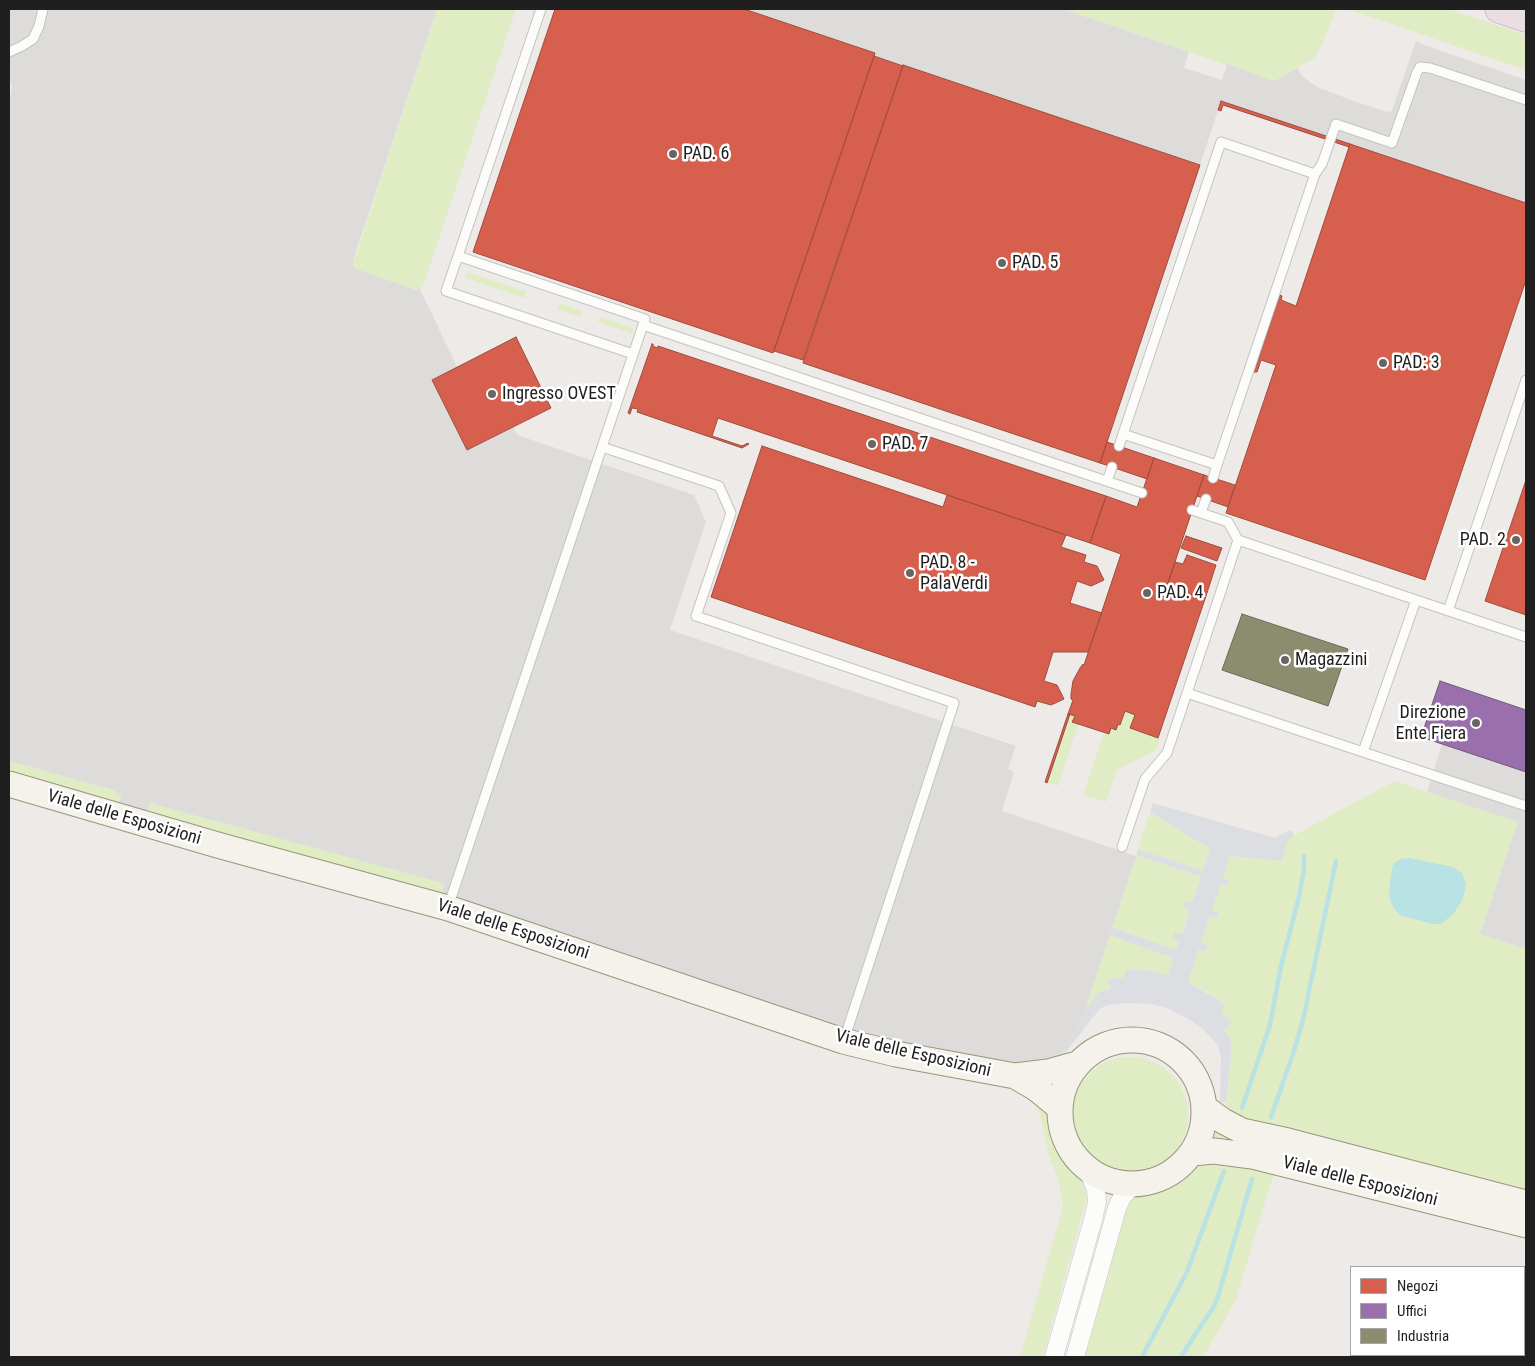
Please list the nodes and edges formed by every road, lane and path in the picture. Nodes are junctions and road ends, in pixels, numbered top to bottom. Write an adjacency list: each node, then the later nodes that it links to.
1 (42, 9): 5 (lane)
2 (541, 9): 8 (lane)
3 (1499, 9): 4 (highway)
4 (1526, 18)
5 (9, 52)
6 (1526, 100): 7 (lane)
7 (1315, 174): 12 (lane); 15 (lane)
8 (458, 256): 9 (lane); 10 (lane)
9 (643, 325): 10 (lane); 18 (lane)
10 (633, 354): 14 (lane)
11 (1526, 380): 23 (lane)
12 (1123, 434): 13 (lane); 15 (lane)
13 (1119, 446)
14 (602, 447): 30 (lane); 31 (lane)
15 (1217, 465): 17 (lane)
16 (1112, 467): 18 (lane)
17 (1213, 478)
18 (1107, 481): 19 (lane)
19 (1142, 493)
20 (1206, 499): 21 (lane)
21 (1238, 540): 22 (lane); 25 (lane)
22 (1416, 600): 23 (lane); 26 (lane)
23 (1448, 611): 24 (lane)
24 (1526, 637)
25 (1187, 693): 26 (lane); 29 (lane)
26 (1363, 752): 28 (lane)
27 (9, 784): 30 (street, Viale delle Esposizioni)
28 (1526, 806)
29 (1122, 847)
30 (448, 908): 31 (street, Viale delle Esposizioni)
31 (843, 1041): 33 (street, Viale delle Esposizioni)
32 (1077, 1064): 33 (street, Viale delle Esposizioni); 34 (street, Viale delle Esposizioni); 35 (street, Viale delle Esposizioni)
33 (1015, 1076): 34 (street, Viale delle Esposizioni)
34 (1059, 1107): 37 (street, Viale delle Esposizioni)
35 (1204, 1107): 36 (street, Viale delle Esposizioni); 39 (street, Viale delle Esposizioni)
36 (1192, 1153): 38 (street, Viale delle Esposizioni); 40 (street, Viale delle Esposizioni)
37 (1088, 1170): 38 (street, Viale delle Esposizioni); 41 (street)
38 (1133, 1185): 42 (street)
39 (1526, 1203)
40 (1526, 1225)
41 (1054, 1357)
42 (1075, 1357)

